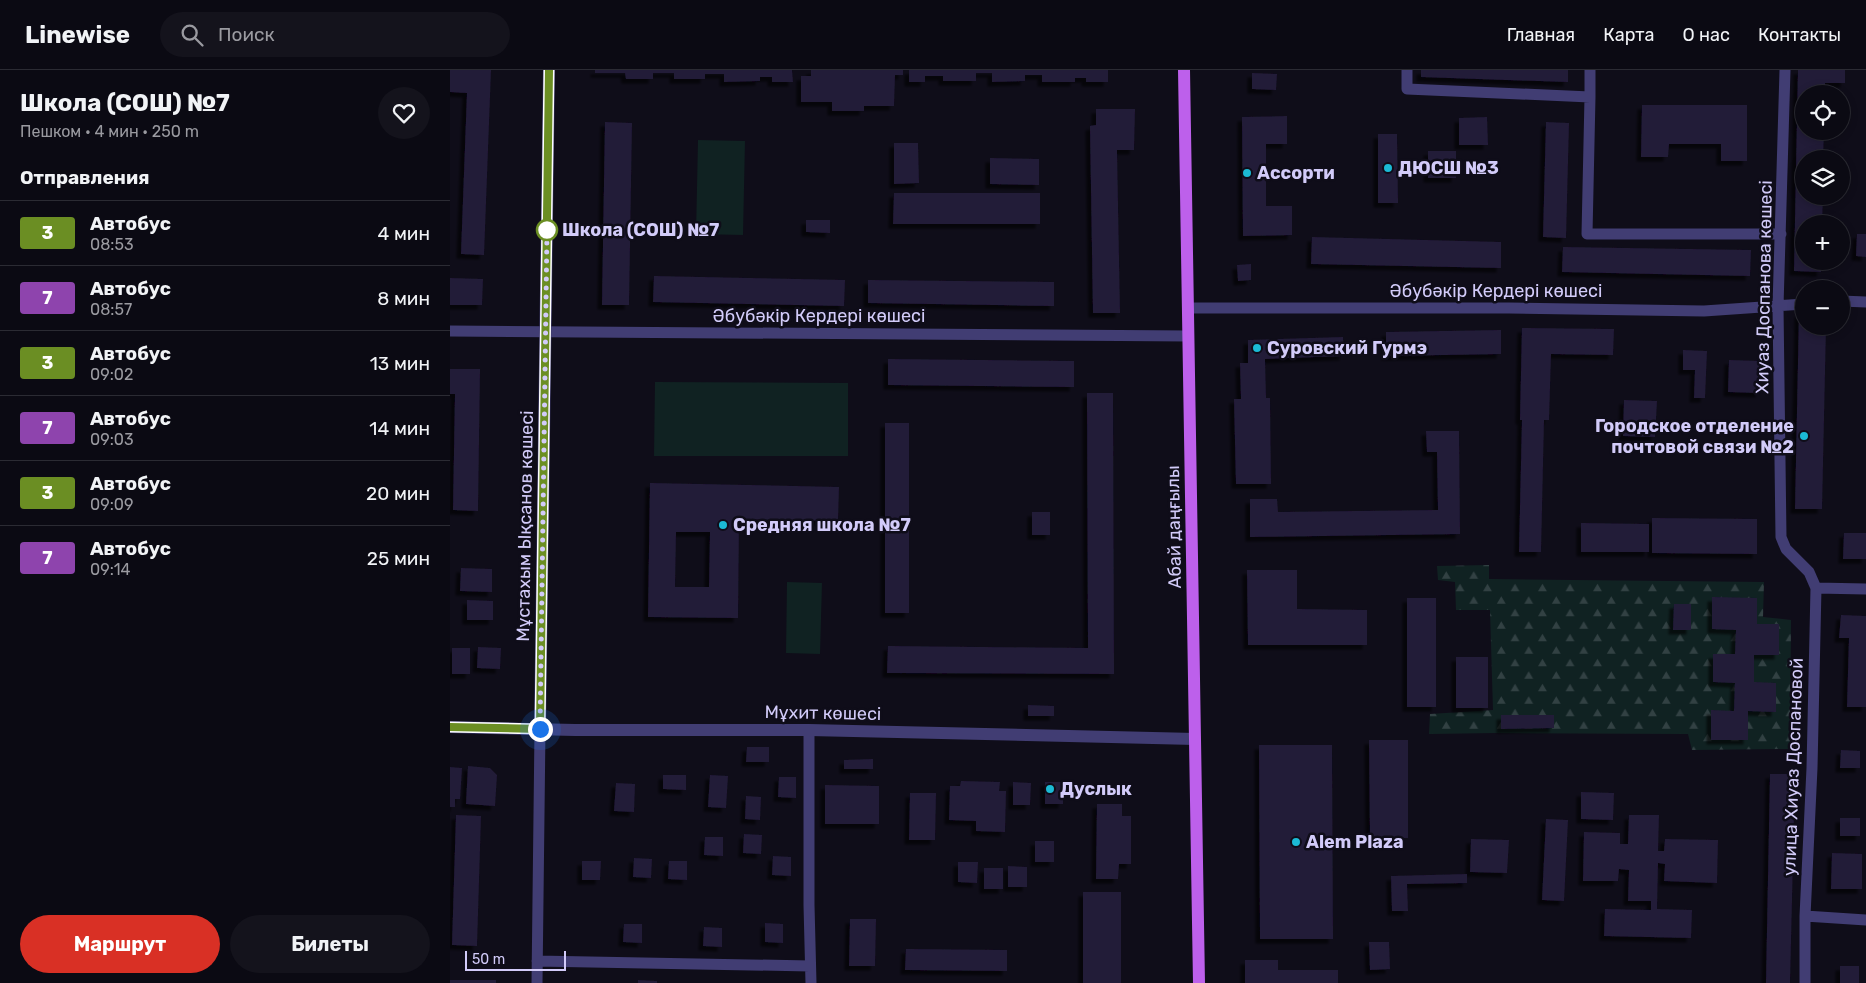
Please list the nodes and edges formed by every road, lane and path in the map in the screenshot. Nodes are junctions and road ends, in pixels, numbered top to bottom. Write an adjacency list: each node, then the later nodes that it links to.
1 (549, 70): 14 (street, Мұстахым Ықсанов көшесі)
2 (1184, 70): 12 (main road, Абай даңғылы)
3 (1407, 70): 6 (street)
4 (1590, 70): 6 (street)
5 (1785, 70): 7 (street, Хиуаз Доспанова көшесі)
6 (1590, 97): 7 (street)
7 (1781, 234): 11 (street, Хиуаз Доспанова көшесі)
8 (1850, 301): 9 (street)
9 (1866, 302)
10 (1795, 305): 11 (street, Әбубәкір Кердері көшесі)
11 (1778, 306): 12 (street, Әбубәкір Кердері көшесі); 16 (street, Хиуаз Доспанова көшесі)
12 (1188, 308): 15 (main road, Абай даңғылы)
13 (450, 331): 14 (street, Әбубәкір Кердері көшесі)
14 (545, 332): 15 (street, Әбубәкір Кердері көшесі); 19 (street, Мұстахым Ықсанов көшесі)
15 (1188, 336): 21 (main road, Абай даңғылы)
16 (1816, 588): 17 (street); 22 (street, улица Хиуаз Доспановой)
17 (1866, 589)
18 (450, 727): 19 (street, Мұхит көшесі)
19 (540, 729): 20 (street, Мұхит көшесі); 24 (street, Мұстахым Ықсанов көшесі)
20 (809, 730): 21 (street, Мұхит көшесі); 25 (street)
21 (1195, 739): 28 (main road, Абай даңғылы)
22 (1804, 916): 23 (street); 29 (street, улица Хиуаз Доспановой)
23 (1866, 920)
24 (537, 961): 25 (street); 26 (street, Мұстахым Ықсанов көшесі)
25 (810, 966): 27 (street)
26 (537, 983)
27 (811, 983)
28 (1199, 983)
29 (1805, 983)

